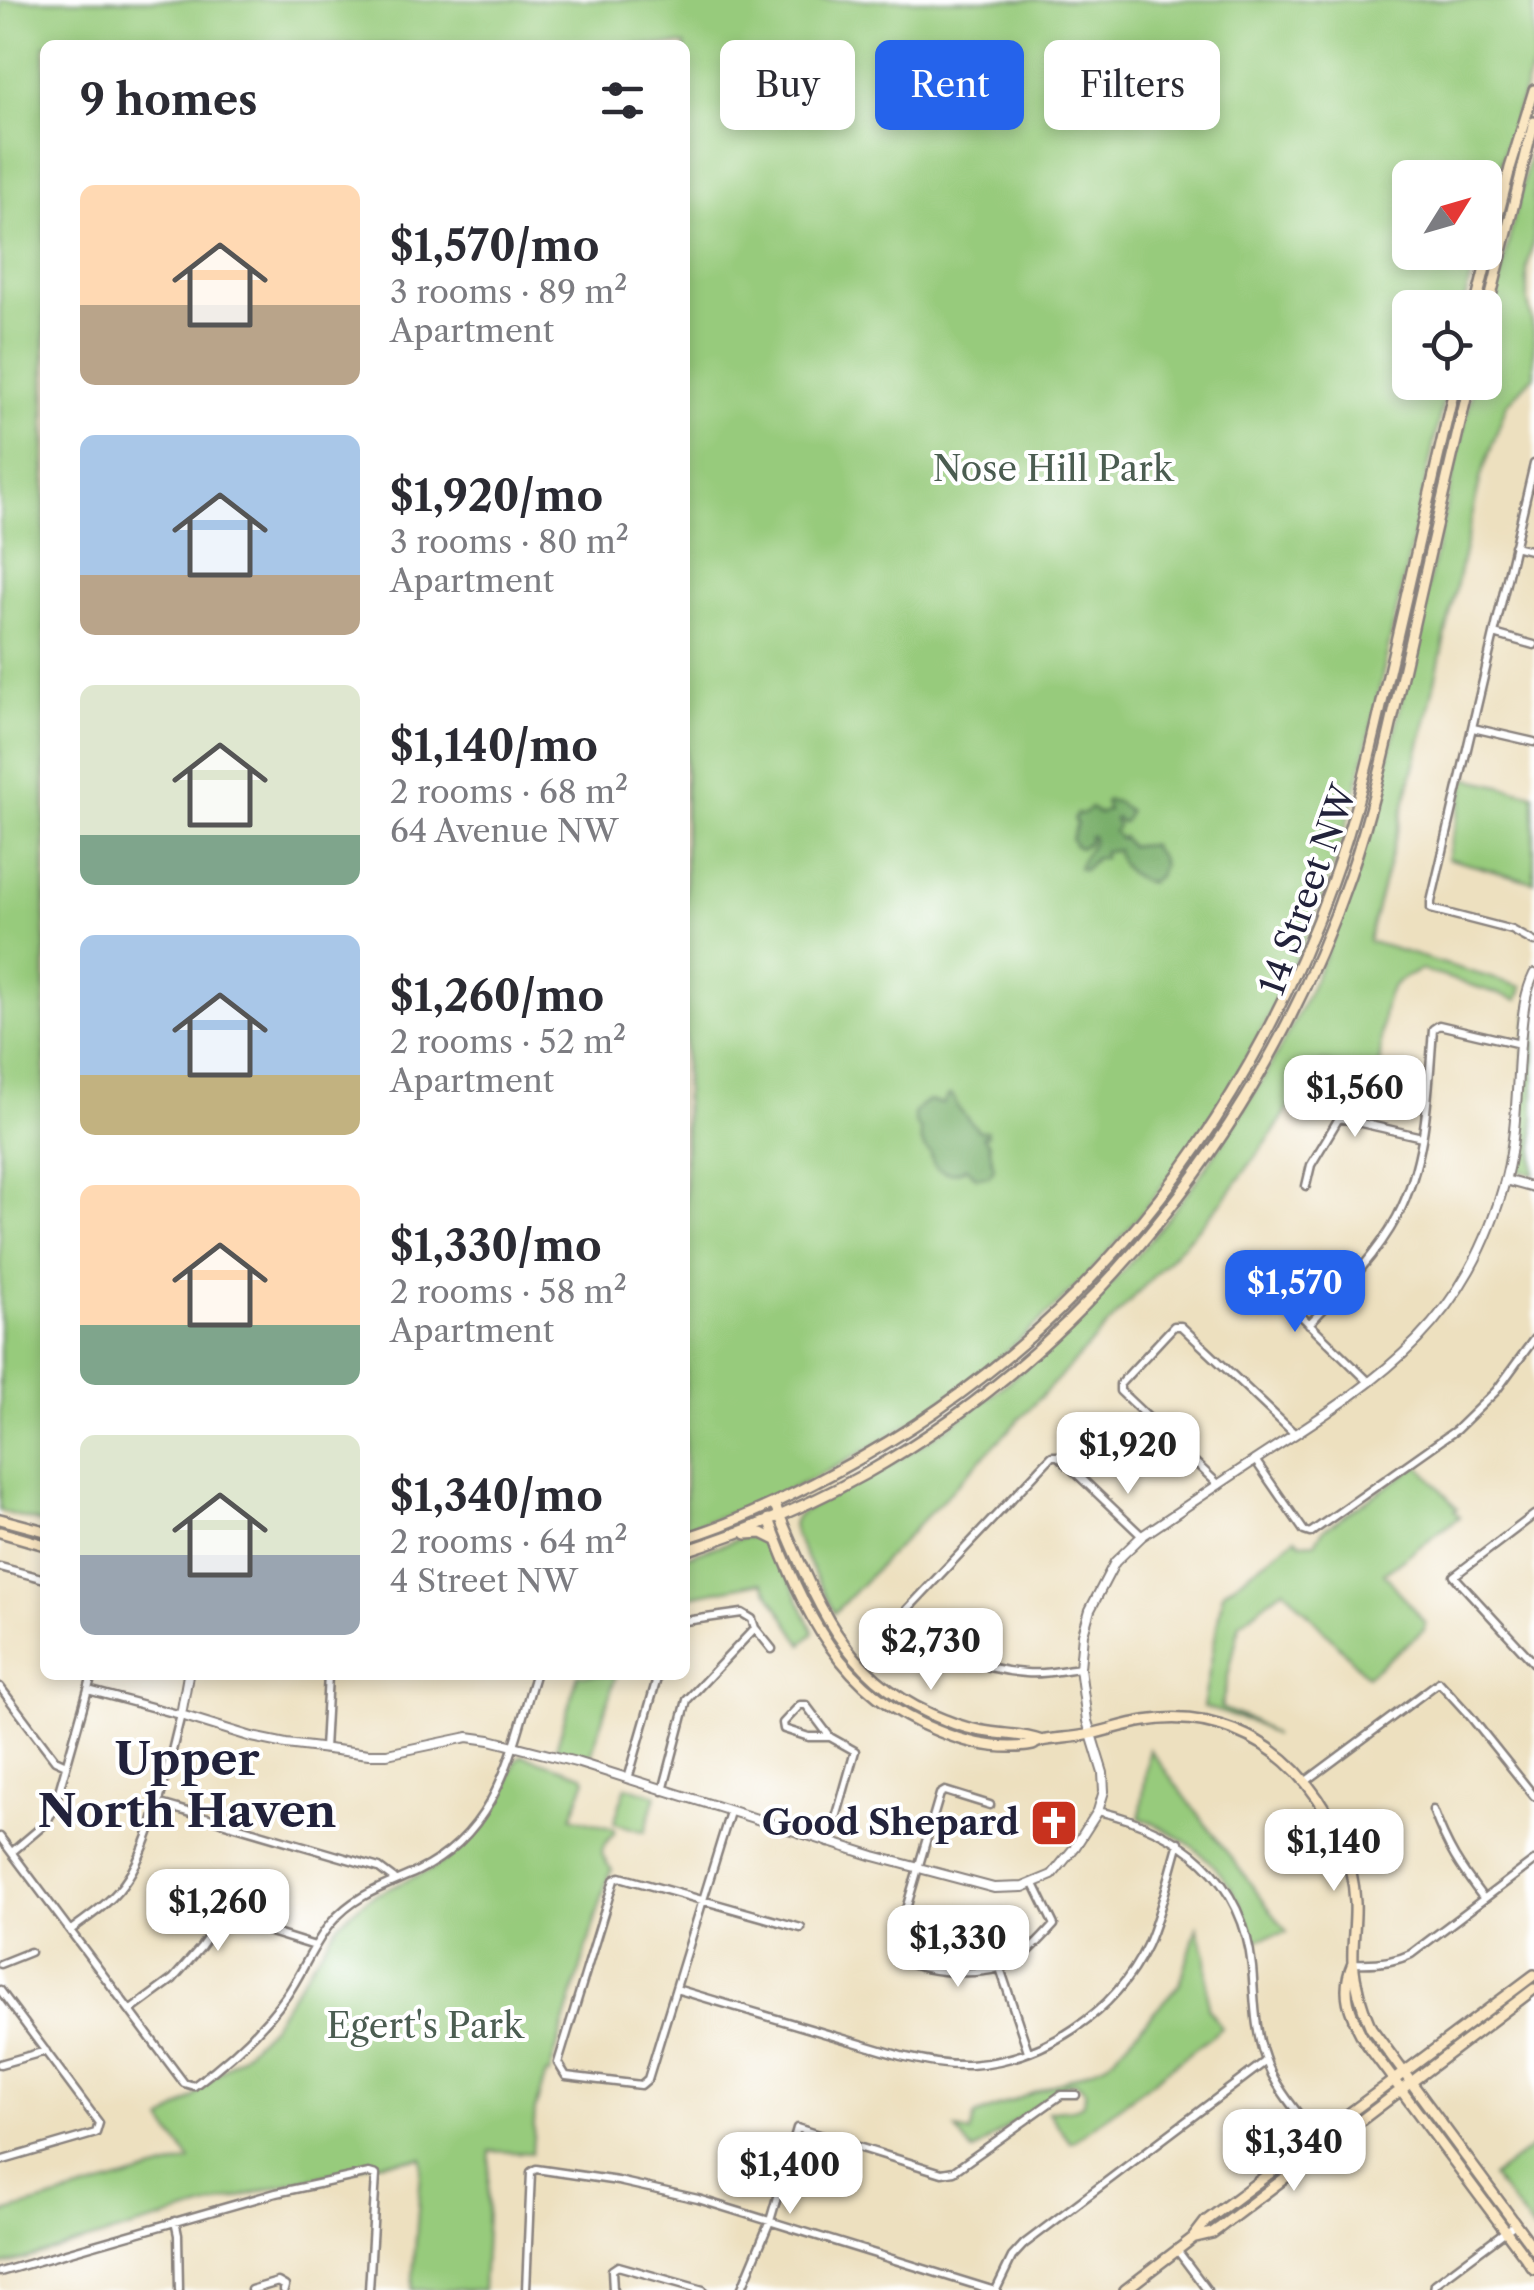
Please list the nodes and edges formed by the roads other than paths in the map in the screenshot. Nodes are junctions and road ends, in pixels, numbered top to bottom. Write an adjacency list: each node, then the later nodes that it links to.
1 (1534, 90): 3 (main road)
2 (1534, 122): 4 (main road)
3 (1480, 290)
4 (1492, 290)
5 (1452, 400): 28 (main road, 14 Street NW)
6 (1466, 400): 30 (main road, 14 Street NW)
7 (1534, 464): 8 (street)
8 (1514, 546): 9 (street); 10 (street)
9 (1534, 551)
10 (1494, 634): 11 (street); 12 (street)
11 (1534, 645)
12 (1473, 728): 13 (street); 14 (street)
13 (1534, 742)
14 (1534, 942)
15 (1534, 974): 16 (street)
16 (1520, 1044): 17 (street); 18 (street)
17 (1422, 1137): 19 (street); 22 (street)
18 (1506, 1180): 20 (street); 24 (street)
19 (1306, 1186)
20 (1534, 1188)
21 (1245, 1261): 22 (street)
22 (1309, 1324): 24 (street)
23 (1534, 1339): 26 (street)
24 (1370, 1383): 25 (street)
25 (1295, 1434): 26 (street); 27 (street)
26 (1255, 1460): 27 (street)
27 (1218, 1485): 38 (street)
28 (774, 1503): 29 (main road, 14 Street NW); 31 (main road)
29 (764, 1508): 34 (main road); 37 (main road, 14 Street NW)
30 (798, 1508): 31 (main road, 14 Street NW); 43 (main road)
31 (780, 1516): 34 (main road, 14 Street NW); 43 (main road)
32 (0, 1519): 35 (main road)
33 (1533, 1519): 51 (street)
34 (769, 1521): 39 (main road); 41 (main road, 14 Street NW)
35 (40, 1530)
36 (0, 1532): 40 (main road)
37 (690, 1536)
38 (1142, 1536): 46 (street); 52 (street)
39 (776, 1540): 41 (main road); 63 (main road)
40 (40, 1544)
41 (707, 1544): 42 (main road, 14 Street NW)
42 (690, 1549)
43 (795, 1551): 63 (main road)
44 (0, 1567): 45 (street)
45 (40, 1577)
46 (901, 1616): 50 (street); 52 (street)
47 (690, 1620): 48 (street)
48 (755, 1628): 49 (street); 69 (street)
49 (772, 1649)
50 (870, 1649)
51 (1534, 1662)
52 (1080, 1668): 61 (street)
53 (91, 1680): 59 (street)
54 (189, 1680): 60 (street)
55 (328, 1680): 65 (street)
56 (534, 1680): 64 (street)
57 (657, 1680): 67 (street)
58 (0, 1687): 66 (street)
59 (88, 1690): 60 (street); 66 (street)
60 (181, 1715): 65 (street); 71 (street)
61 (1090, 1734): 63 (main road); 68 (main road); 75 (street)
62 (830, 1737): 62 (street); 78 (street)
63 (1042, 1741)
64 (514, 1745): 65 (street); 67 (street); 82 (street)
65 (324, 1750)
66 (66, 1766): 79 (street)
67 (628, 1780): 69 (street)
68 (1306, 1782): 70 (street); 91 (main road)
69 (664, 1791): 74 (street)
70 (1534, 1796)
71 (157, 1803): 82 (street); 87 (street)
72 (990, 1806): 81 (street)
73 (1433, 1810): 84 (street)
74 (730, 1812): 78 (street); 85 (street)
75 (1098, 1812): 77 (street); 83 (street)
76 (0, 1837): 79 (street)
77 (1179, 1842): 99 (street); 101 (street)
78 (829, 1843): 81 (street)
79 (12, 1852): 87 (street)
80 (1534, 1861): 84 (street)
81 (918, 1868): 83 (street); 92 (street)
82 (395, 1880): 88 (street)
83 (1034, 1884): 92 (street)
84 (1484, 1898): 91 (street)
85 (704, 1900): 86 (street); 94 (street); 94 (street)
86 (801, 1928)
87 (71, 1930): 97 (street)
88 (316, 1946): 97 (street); 97 (street)
89 (30, 1952): 90 (street)
90 (0, 1964)
91 (1354, 1964): 100 (main road); 103 (main road)
92 (1000, 1968): 99 (street)
93 (1534, 1975): 103 (main road)
94 (676, 1989): 99 (street)
95 (0, 1990): 98 (street)
96 (1534, 1990): 105 (main road)
97 (131, 2010)
98 (46, 2051): 102 (street); 110 (street)
99 (1028, 2051)
100 (1375, 2056): 104 (main road); 106 (main road)
101 (1266, 2062): 108 (street); 128 (street)
102 (0, 2064)
103 (1403, 2074): 104 (main road); 105 (main road)
104 (1394, 2080): 105 (main road); 106 (main road)
105 (1406, 2087): 109 (main road); 113 (main road); 114 (main road)
106 (1377, 2093): 108 (main road)
107 (1076, 2095): 111 (street)
108 (1317, 2137): 109 (street); 115 (main road)
109 (1324, 2147): 115 (main road)
110 (0, 2161)
111 (770, 2220): 124 (street); 127 (street); 128 (street)
112 (176, 2221): 119 (street); 120 (street); 123 (street)
113 (1515, 2224): 114 (street); 116 (main road)
114 (1506, 2231): 118 (main road); 131 (street)
115 (1193, 2238): 117 (main road)
116 (1534, 2248)
117 (1177, 2250): 129 (main road); 130 (street)
118 (1534, 2269)
119 (0, 2272)
120 (178, 2290)
121 (252, 2290): 122 (street)
122 (284, 2290)
123 (370, 2290)
124 (526, 2290)
125 (612, 2290): 126 (street)
126 (703, 2290)
127 (741, 2290)
128 (994, 2290)
129 (1125, 2290)
130 (1206, 2290)
131 (1434, 2290)

